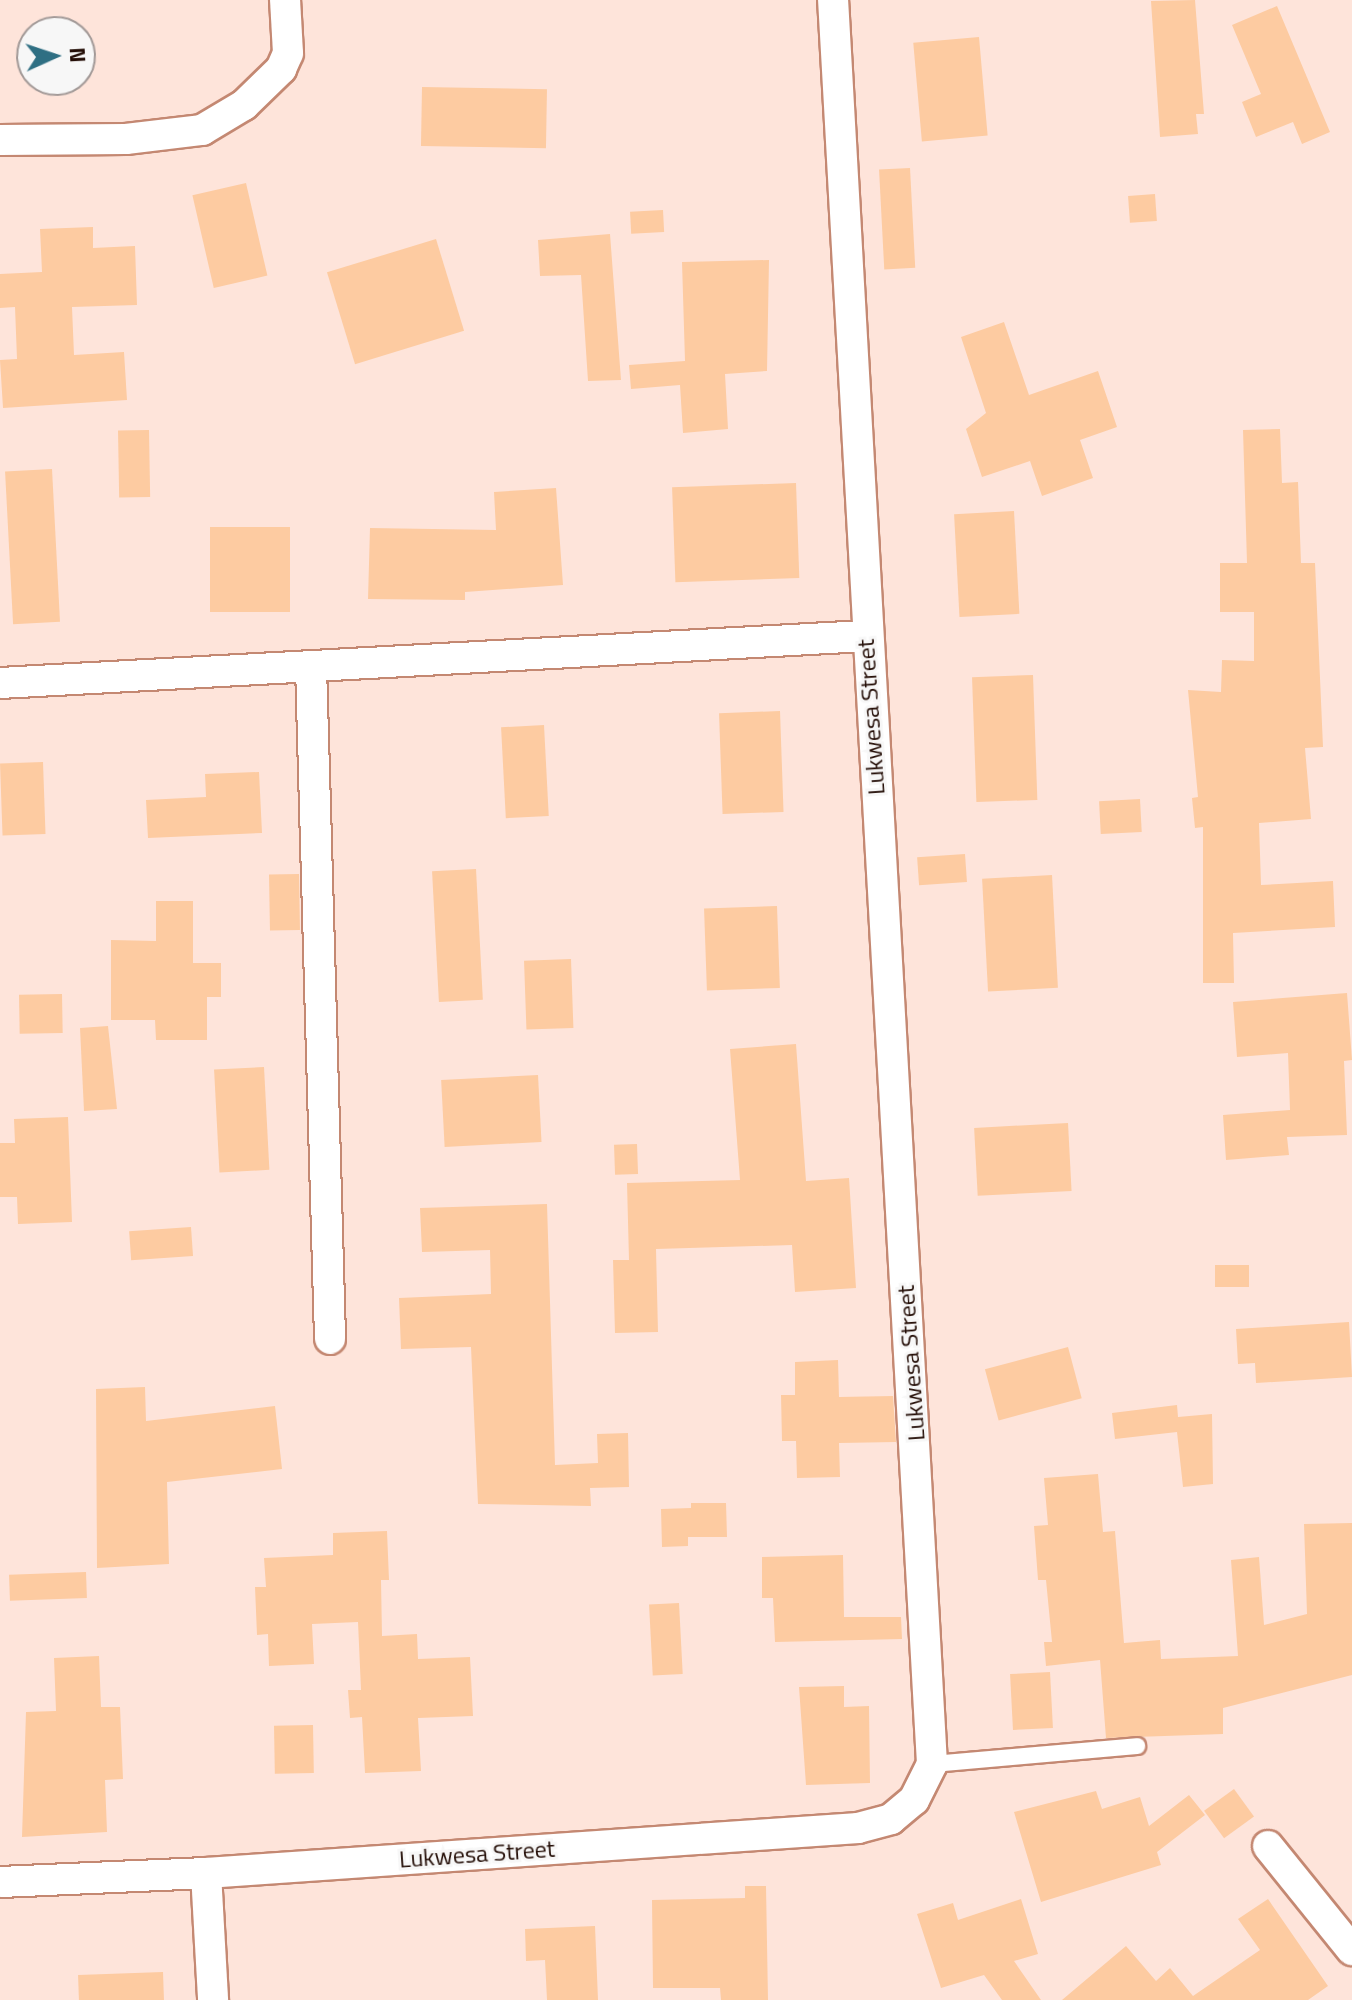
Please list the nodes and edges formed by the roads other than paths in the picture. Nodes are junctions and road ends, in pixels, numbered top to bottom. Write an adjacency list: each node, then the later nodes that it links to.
1 (285, 0): 3 (street)
2 (833, 0): 4 (street, Lukwesa Street)
3 (0, 140)
4 (866, 636): 5 (street); 9 (street, Lukwesa Street)
5 (311, 666): 6 (street); 7 (street)
6 (0, 683)
7 (330, 1339)
8 (1137, 1746): 9 (lane)
9 (932, 1764): 11 (street, Lukwesa Street)
10 (1268, 1846): 13 (street)
11 (206, 1873): 12 (street, Lukwesa Street); 14 (street)
12 (0, 1882)
13 (1352, 1950)
14 (213, 2000)

